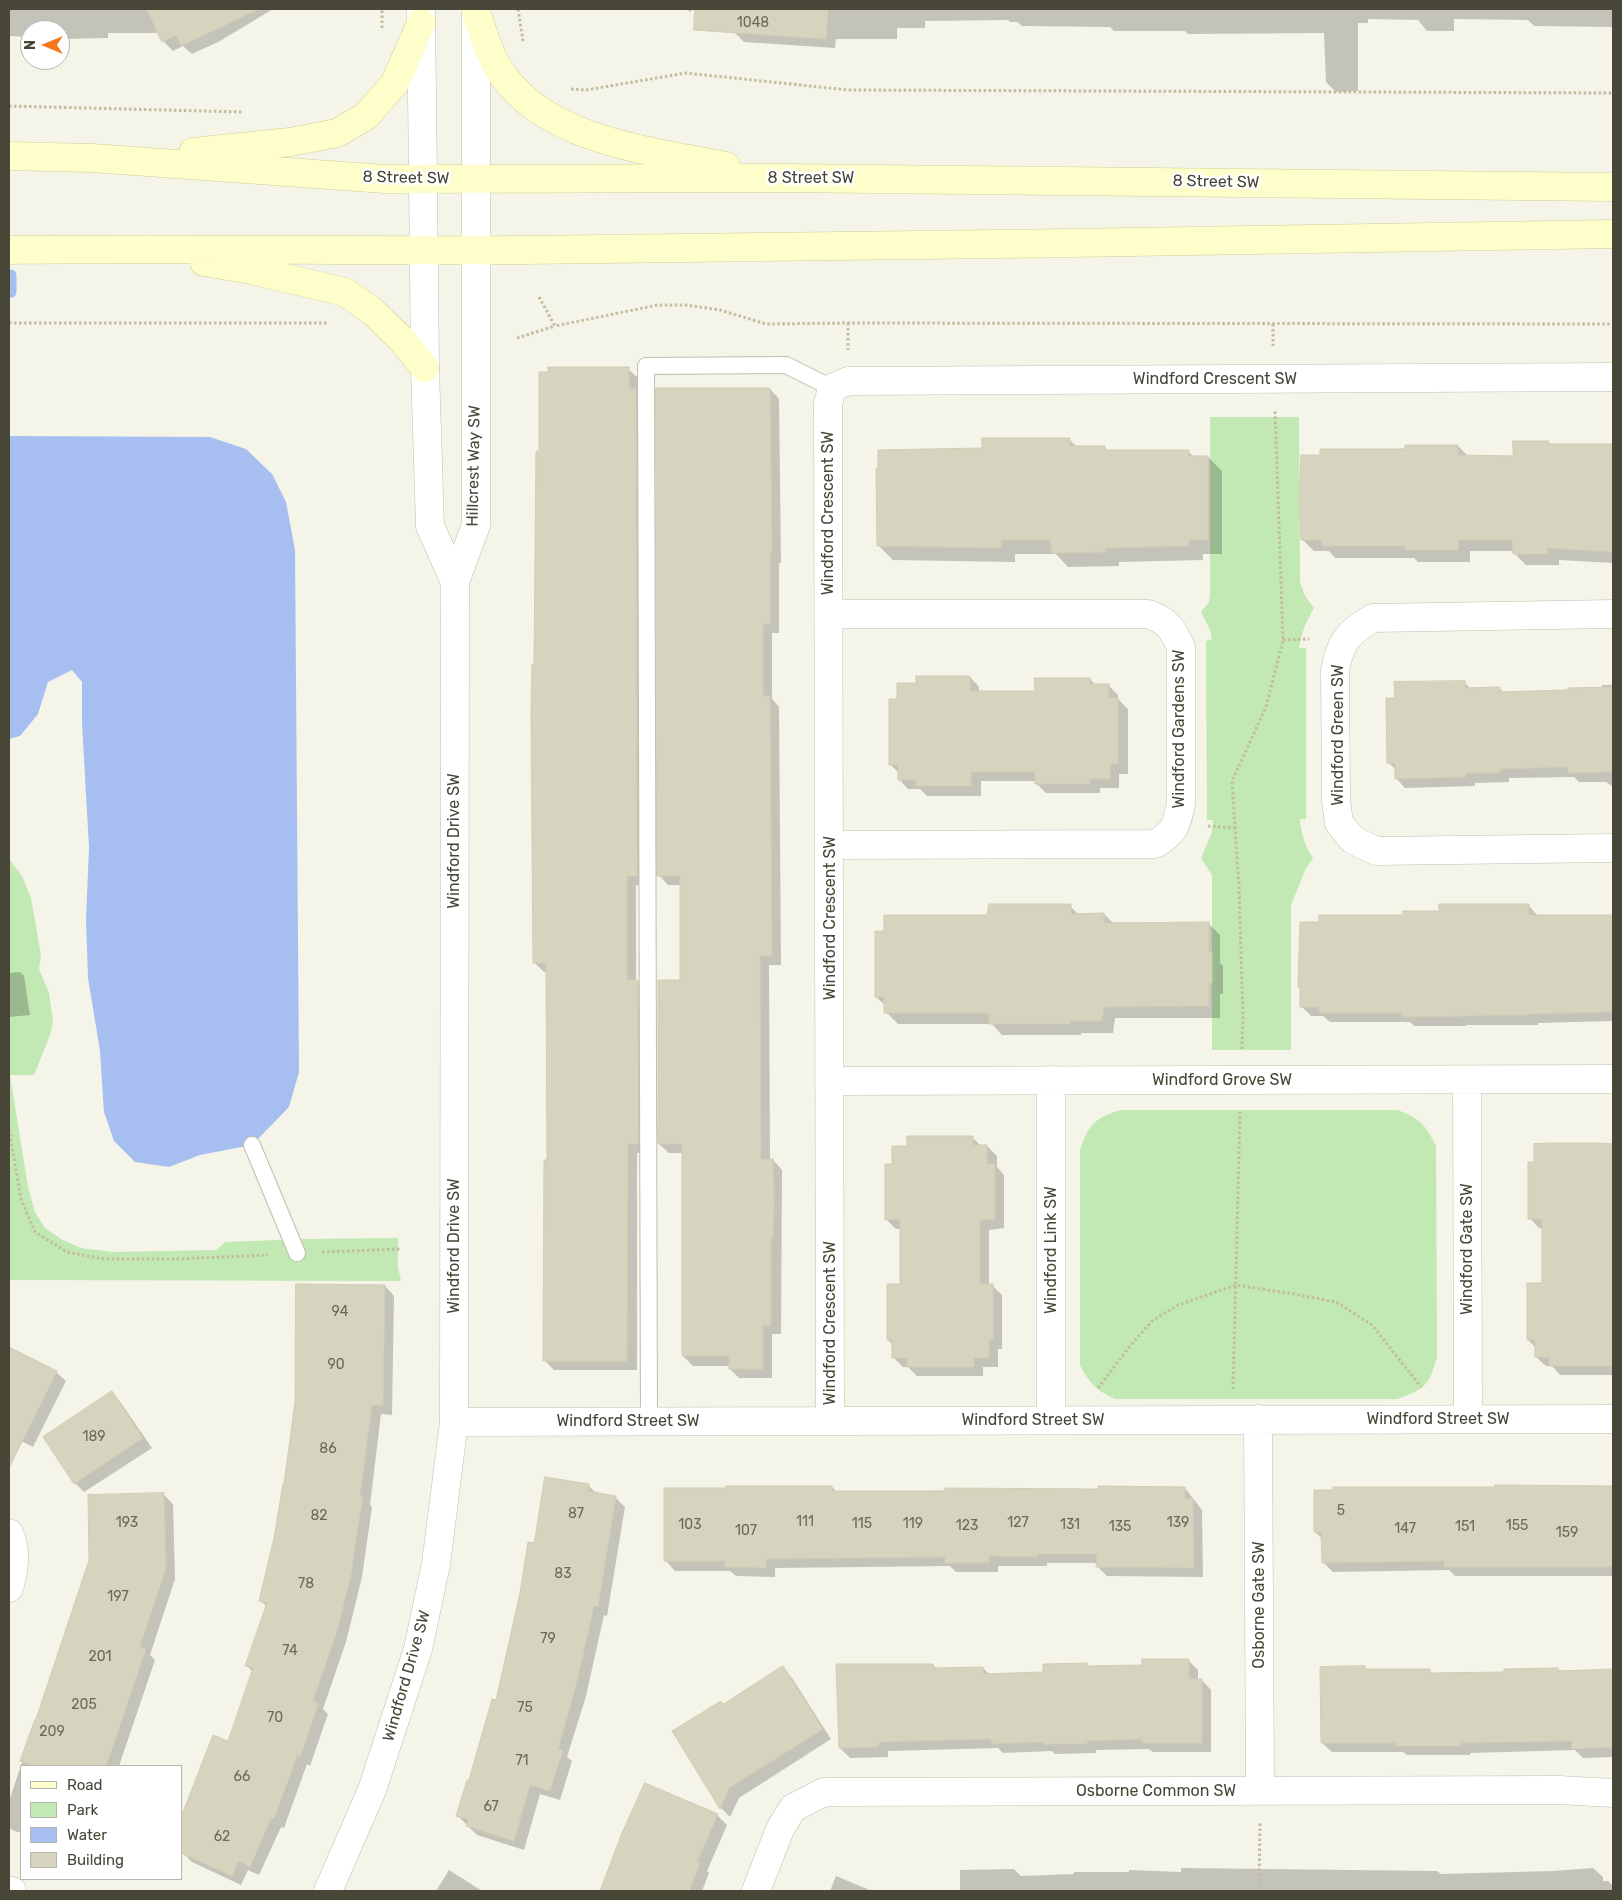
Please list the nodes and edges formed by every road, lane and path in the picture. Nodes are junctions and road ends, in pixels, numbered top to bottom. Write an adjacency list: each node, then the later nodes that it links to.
1 (518, 9): 4 (path)
2 (476, 10): 12 (street, Hillcrest Way SW); 13 (main road)
3 (421, 16): 10 (main road); 11 (street)
4 (524, 47)
5 (568, 89): 6 (path)
6 (1613, 93)
7 (9, 106): 8 (path)
8 (250, 112)
9 (9, 156): 10 (main road, 8 Street SW)
10 (92, 158): 11 (main road, 8 Street SW)
11 (423, 178): 12 (main road, 8 Street SW); 18 (street)
12 (476, 178): 13 (main road, 8 Street SW); 19 (street, Hillcrest Way SW)
13 (782, 178): 14 (main road, 8 Street SW)
14 (1613, 187)
15 (1613, 234): 19 (main road)
16 (134, 248): 17 (main road); 18 (main road); 27 (main road)
17 (9, 250)
18 (423, 250): 19 (main road); 27 (street)
19 (476, 250): 31 (street, Hillcrest Way SW)
20 (539, 297): 25 (path)
21 (9, 323): 22 (path)
22 (338, 323)
23 (1273, 324): 24 (path); 25 (path); 29 (path)
24 (1613, 324)
25 (555, 326): 26 (path)
26 (517, 338)
27 (425, 368): 31 (street)
28 (1613, 377): 29 (street, Windford Crescent SW)
29 (1274, 379): 30 (street, Windford Crescent SW); 38 (path)
30 (832, 388): 32 (street, Windford Crescent SW); 50 (lane)
31 (455, 582): 52 (street, Windford Drive SW)
32 (828, 614): 34 (street, Windford Crescent SW); 34 (street, Windford Gardens SW)
33 (1613, 614): 35 (street, Windford Green SW)
34 (830, 846): 40 (street, Windford Crescent SW)
35 (1613, 848)
36 (1613, 1079): 39 (street, Windford Grove SW)
37 (1051, 1080): 38 (street, Windford Grove SW); 40 (street, Windford Grove SW); 48 (street, Windford Link SW)
38 (1240, 1080): 39 (street, Windford Grove SW); 45 (path)
39 (1466, 1080): 46 (street, Windford Gate SW)
40 (830, 1081): 51 (street, Windford Crescent SW)
41 (9, 1129): 44 (path)
42 (252, 1145): 44 (lane)
43 (401, 1249): 44 (path)
44 (296, 1253)
45 (1236, 1285): 46 (path); 48 (path); 49 (path)
46 (1457, 1419): 47 (street, Windford Street SW); 49 (street, Windford Street SW)
47 (1613, 1419)
48 (1062, 1420): 49 (street, Windford Street SW); 51 (street, Windford Street SW)
49 (1245, 1420): 55 (street, Osborne Gate SW)
50 (649, 1421): 51 (street, Windford Street SW); 52 (street, Windford Street SW)
51 (830, 1421)
52 (454, 1422): 57 (street, Windford Drive SW)
53 (9, 1533): 54 (street)
54 (9, 1588)
55 (1260, 1791): 56 (street, Osborne Common SW); 58 (street, Osborne Common SW); 59 (path)
56 (1613, 1793)
57 (328, 1891)
58 (756, 1891)
59 (1259, 1891)

